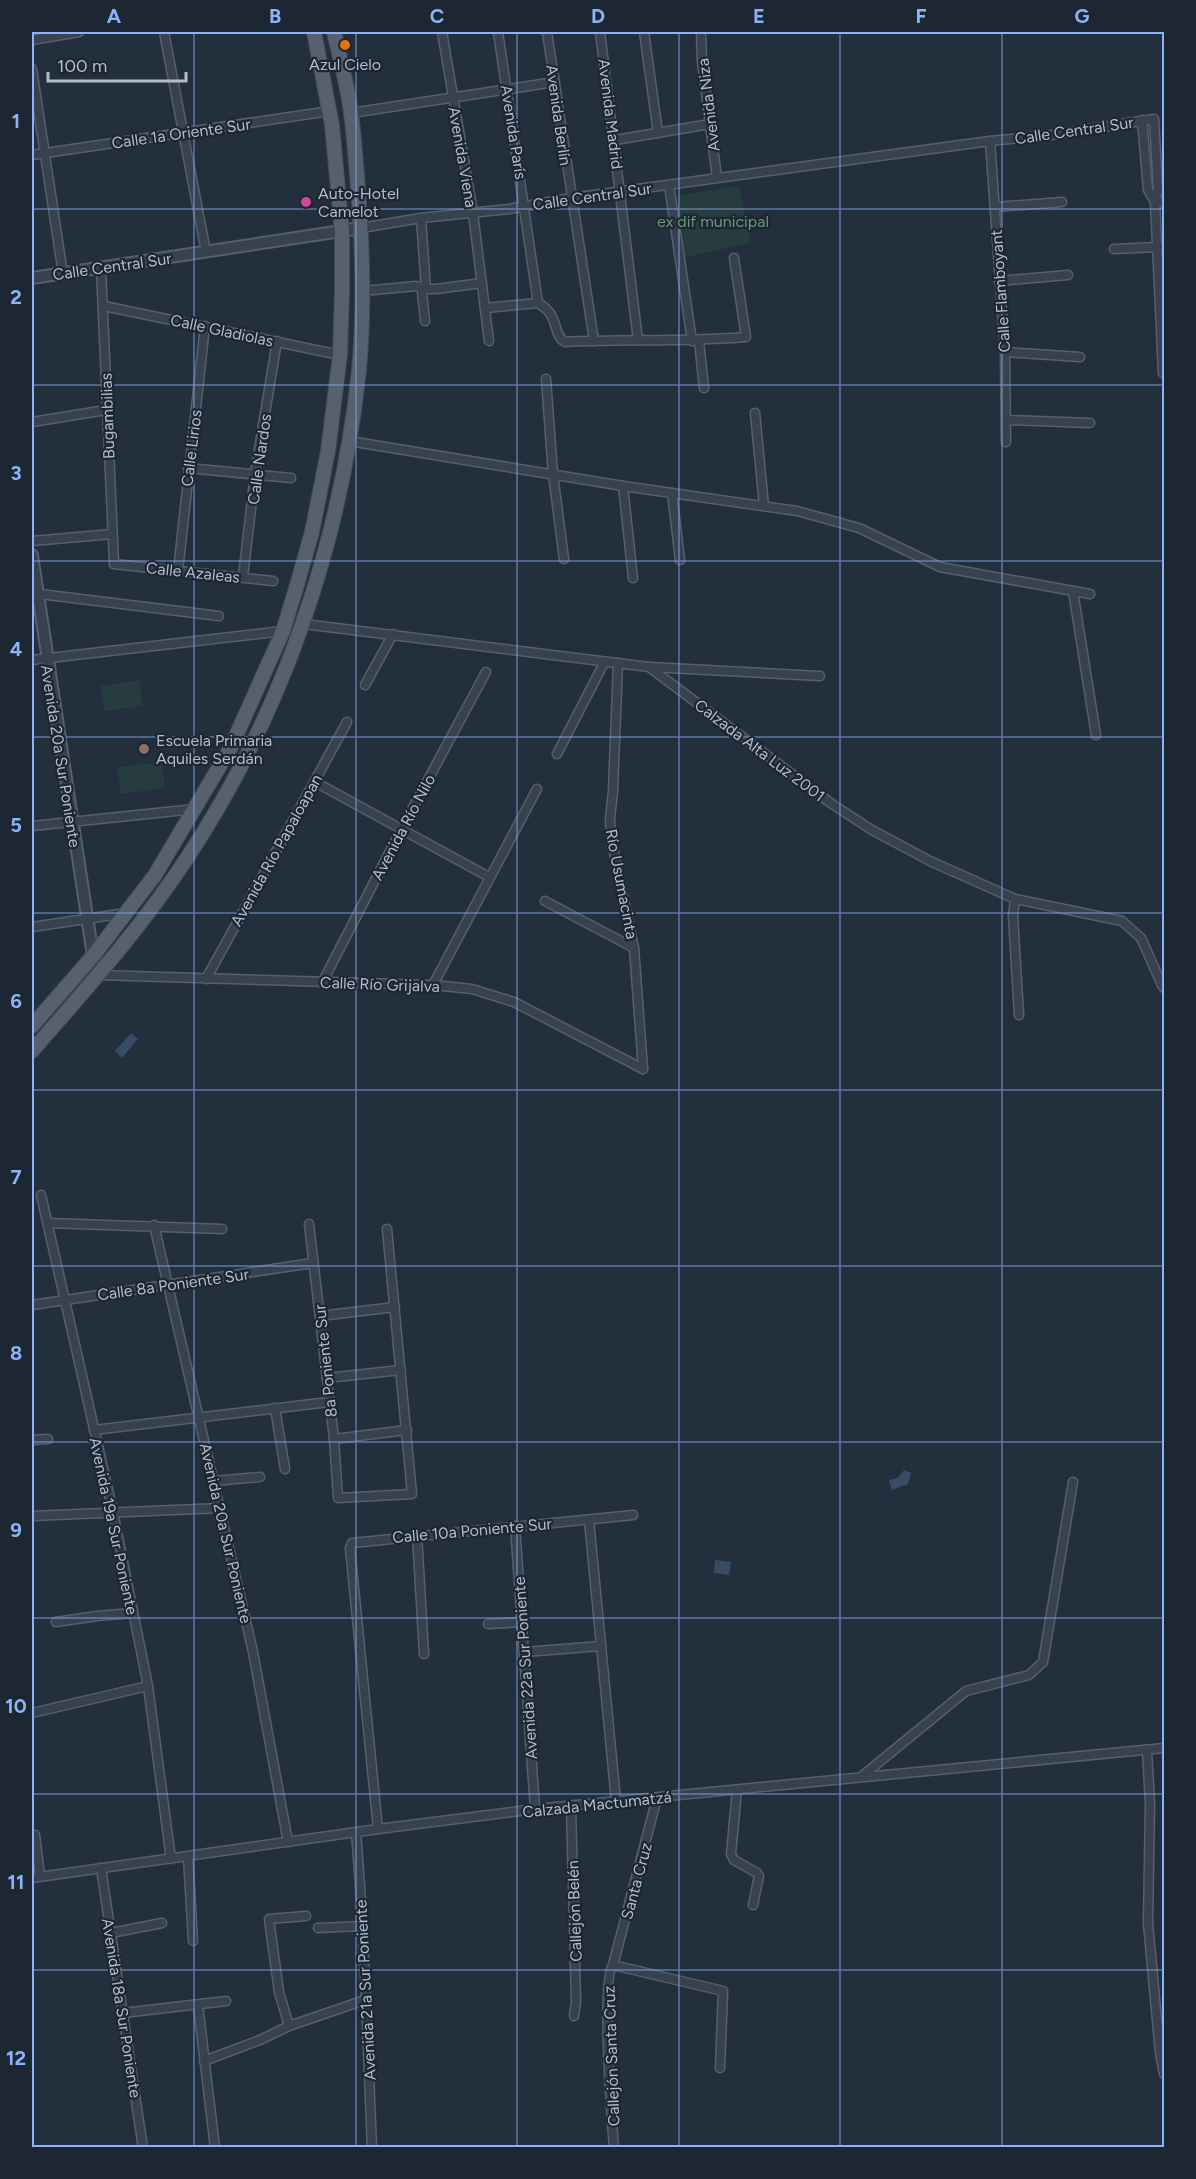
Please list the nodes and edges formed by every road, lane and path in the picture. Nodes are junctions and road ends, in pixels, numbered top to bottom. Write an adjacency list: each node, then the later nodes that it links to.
1 (78, 32): 11 (street)
2 (164, 32): 20 (street)
3 (314, 32): 16 (main road)
4 (334, 32): 17 (main road)
5 (442, 32): 15 (street, Avenida Viena)
6 (498, 32): 14 (street, Avenida París)
7 (547, 32): 13 (street, Avenida Berlín)
8 (600, 32): 22 (street, Avenida Madrid)
9 (644, 32): 21 (street)
10 (701, 32): 19 (street, Avenida Niza)
11 (32, 40)
12 (32, 69): 24 (street)
13 (555, 82): 14 (street); 29 (street, Avenida Berlín)
14 (508, 89): 15 (street); 32 (street, Avenida París)
15 (453, 97): 17 (street); 34 (street, Avenida Viena)
16 (330, 111): 20 (street, Calle 1a Oriente Sur); 37 (main road)
17 (351, 113): 36 (main road)
18 (1142, 120): 23 (street, Calle Central Sur); 31 (street); 31 (street, Calle Central Sur)
19 (710, 124): 21 (street); 26 (street, Avenida Niza)
20 (183, 133): 24 (street, Calle 1a Oriente Sur); 40 (street)
21 (658, 133): 22 (street)
22 (615, 140): 28 (street, Avenida Madrid)
23 (990, 141): 26 (street, Calle Central Sur); 33 (street, Calle Flamboyant)
24 (44, 153): 25 (street, Calle 1a Oriente Sur); 43 (street)
25 (32, 155)
26 (717, 178): 27 (street, Calle Central Sur)
27 (669, 185): 28 (street, Calle Central Sur); 59 (street)
28 (621, 192): 29 (street, Calle Central Sur); 55 (street, Avenida Madrid)
29 (572, 198): 32 (street, Calle Central Sur); 58 (street, Avenida Berlín)
30 (1062, 202): 33 (street)
31 (1160, 202): 38 (street)
32 (526, 205): 34 (street, Calle Central Sur); 50 (street, Avenida París)
33 (995, 207): 46 (street, Calle Flamboyant)
34 (473, 213): 35 (street, Calle Central Sur); 47 (street, Avenida Viena)
35 (421, 218): 36 (street, Calle Central Sur); 48 (street)
36 (361, 228): 37 (street, Calle Central Sur); 49 (main road)
37 (342, 232): 40 (street, Calle Central Sur); 61 (main road)
38 (1158, 248): 39 (street); 63 (street)
39 (1114, 249)
40 (206, 252): 42 (street, Calle Central Sur)
41 (734, 258): 59 (street)
42 (101, 268): 43 (street, Calle Central Sur); 51 (street, Bugambilias)
43 (63, 274): 45 (street, Calle Central Sur)
44 (1068, 275): 46 (street)
45 (32, 278)
46 (999, 281): 60 (street, Calle Flamboyant)
47 (482, 283): 48 (street); 52 (street, Avenida Viena)
48 (426, 289): 49 (street); 53 (street)
49 (363, 291): 71 (main road)
50 (538, 303): 52 (street); 58 (street)
51 (104, 306): 54 (street, Calle Gladiolas); 66 (street, Bugambilias)
52 (485, 308): 57 (street, Avenida Viena)
53 (425, 321)
54 (205, 326): 56 (street, Calle Gladiolas); 73 (street, Calle Lirios)
55 (638, 340): 58 (street); 59 (street)
56 (277, 341): 61 (street, Calle Gladiolas); 74 (street, Calle Nardos)
57 (489, 341)
58 (594, 341)
59 (695, 341): 65 (street)
60 (1005, 352): 62 (street); 68 (street, Calle Flamboyant)
61 (340, 355): 95 (main road)
62 (1080, 357)
63 (1163, 373)
64 (546, 379): 75 (street)
65 (704, 387)
66 (106, 410): 69 (street); 80 (street, Bugambilias)
67 (755, 413): 79 (street)
68 (1007, 420): 70 (street); 72 (street, Calle Flamboyant)
69 (32, 422)
70 (1090, 423)
71 (349, 441): 75 (street); 94 (main road)
72 (1006, 442)
73 (188, 468): 74 (street); 86 (street, Calle Lirios)
74 (255, 474): 76 (street); 87 (street, Calle Nardos)
75 (553, 474): 77 (street); 83 (street)
76 (291, 478)
77 (623, 486): 78 (street); 88 (street)
78 (672, 493): 79 (street); 84 (street)
79 (764, 506): 90 (street)
80 (112, 534): 81 (street); 85 (street, Bugambilias)
81 (32, 541)
82 (32, 555): 91 (street, Avenida 20a Sur Poniente)
83 (564, 559)
84 (680, 560)
85 (114, 564): 86 (street, Calle Azaleas)
86 (178, 571): 87 (street, Calle Azaleas)
87 (243, 577): 89 (street, Calle Azaleas)
88 (633, 578)
89 (273, 581)
90 (1074, 591): 92 (street); 106 (street)
91 (34, 593): 93 (street); 97 (street, Avenida 20a Sur Poniente)
92 (1090, 594)
93 (219, 616)
94 (304, 624): 96 (street, Calzada Alta Luz 2001); 122 (main road)
95 (283, 631): 97 (street); 110 (main road)
96 (393, 634): 99 (street, Calzada Alta Luz 2001); 104 (street)
97 (46, 658): 98 (street); 111 (street, Avenida 20a Sur Poniente)
98 (32, 660)
99 (604, 663): 100 (street, Calzada Alta Luz 2001); 107 (street)
100 (618, 663): 101 (street, Calzada Alta Luz 2001); 120 (street, Río Usumacinta)
101 (649, 667): 103 (street); 115 (street, Calzada Alta Luz 2001)
102 (486, 672): 113 (street, Avenida Río Nilo)
103 (820, 676)
104 (365, 686)
105 (346, 722): 108 (street, Avenida Río Papaloapan)
106 (1096, 735)
107 (557, 754)
108 (315, 782): 113 (street); 123 (street, Avenida Río Papaloapan)
109 (537, 789): 114 (street)
110 (195, 809): 111 (street); 117 (main road)
111 (71, 822): 112 (street); 118 (street, Avenida 20a Sur Poniente)
112 (32, 826)
113 (402, 828): 114 (street); 124 (street, Avenida Río Nilo)
114 (489, 877): 125 (street)
115 (1014, 899): 126 (street, Calzada Alta Luz 2001); 127 (street)
116 (545, 901): 120 (street)
117 (128, 913): 118 (street); 121 (main road)
118 (87, 919): 119 (street); 121 (street, Avenida 20a Sur Poniente)
119 (32, 927)
120 (634, 948): 130 (street, Río Usumacinta)
121 (93, 956): 128 (main road)
122 (98, 975): 123 (street, Calle Río Grijalva); 129 (main road)
123 (206, 979): 124 (street, Calle Río Grijalva)
124 (322, 982): 125 (street, Calle Río Grijalva)
125 (433, 985): 130 (street, Calle Río Grijalva)
126 (1164, 988)
127 (1019, 1015)
128 (32, 1026)
129 (32, 1051)
130 (643, 1068)
131 (41, 1196): 132 (street, Avenida 19a Sur Poniente)
132 (48, 1223): 134 (street); 139 (street, Avenida 19a Sur Poniente)
133 (309, 1224): 137 (street, 8a Poniente Sur)
134 (154, 1225): 135 (street); 138 (street, Avenida 20a Sur Poniente)
135 (222, 1229)
136 (387, 1229): 141 (street)
137 (314, 1263): 138 (street, Calle 8a Poniente Sur); 142 (street, 8a Poniente Sur)
138 (169, 1285): 139 (street, Calle 8a Poniente Sur); 147 (street, Avenida 20a Sur Poniente)
139 (64, 1300): 140 (street, Calle 8a Poniente Sur); 148 (street, Avenida 19a Sur Poniente)
140 (32, 1305)
141 (395, 1307): 142 (street); 143 (street)
142 (320, 1316): 144 (street, 8a Poniente Sur)
143 (401, 1370): 144 (street); 149 (street)
144 (327, 1378): 145 (street, 8a Poniente Sur)
145 (329, 1402): 146 (street); 151 (street, 8a Poniente Sur)
146 (275, 1408): 147 (street); 153 (street)
147 (200, 1419): 148 (street); 155 (street, Avenida 20a Sur Poniente)
148 (94, 1430): 158 (street, Avenida 19a Sur Poniente)
149 (407, 1430): 151 (street); 151 (street, 8a Poniente Sur)
150 (48, 1439): 152 (street)
151 (334, 1439)
152 (32, 1440)
153 (285, 1469)
154 (260, 1477): 155 (street)
155 (214, 1481): 157 (street, Avenida 20a Sur Poniente)
156 (1073, 1482): 175 (street)
157 (221, 1508): 158 (street); 184 (street, Avenida 20a Sur Poniente)
158 (113, 1512): 160 (street); 164 (street, Avenida 19a Sur Poniente)
159 (633, 1515): 161 (street, Calle 10a Poniente Sur)
160 (32, 1516)
161 (588, 1520): 162 (street, Calle 10a Poniente Sur); 168 (street)
162 (515, 1526): 163 (street, Calle 10a Poniente Sur); 166 (street, Avenida 22a Sur Poniente)
163 (417, 1535): 170 (street); 181 (street, Calle 10a Poniente Sur)
164 (133, 1613): 165 (street); 171 (street, Avenida 19a Sur Poniente)
165 (56, 1622)
166 (521, 1622): 167 (street); 169 (street, Avenida 22a Sur Poniente)
167 (488, 1624)
168 (601, 1646): 169 (street); 178 (street)
169 (525, 1652): 180 (street, Avenida 22a Sur Poniente)
170 (424, 1654)
171 (148, 1686): 172 (street); 186 (street, Avenida 19a Sur Poniente)
172 (32, 1713)
173 (1164, 1748): 174 (street, Calzada Mactumatzá)
174 (1147, 1750): 175 (street, Calzada Mactumatzá); 205 (street)
175 (861, 1777): 176 (street, Calzada Mactumatzá)
176 (738, 1790): 177 (street, Calzada Mactumatzá); 189 (street)
177 (657, 1798): 178 (street, Calzada Mactumatzá); 196 (street, Santa Cruz)
178 (616, 1801): 179 (street, Calzada Mactumatzá)
179 (571, 1806): 180 (street, Calzada Mactumatzá); 201 (street, Callejón Belén)
180 (535, 1809): 181 (street, Calzada Mactumatzá)
181 (378, 1829): 182 (street, Calzada Mactumatzá)
182 (356, 1832): 184 (street, Calzada Mactumatzá); 192 (street, Avenida 21a Sur Poniente)
183 (35, 1835): 188 (street)
184 (288, 1842): 185 (street, Calzada Mactumatzá)
185 (188, 1857): 186 (street, Calzada Mactumatzá); 195 (street)
186 (171, 1859): 187 (street, Calzada Mactumatzá)
187 (101, 1868): 188 (street, Calzada Mactumatzá); 194 (street, Avenida 18a Sur Poniente)
188 (36, 1877)
189 (753, 1905)
190 (306, 1916): 202 (street)
191 (162, 1923): 194 (street)
192 (363, 1926): 193 (street); 197 (street, Avenida 21a Sur Poniente)
193 (318, 1928)
194 (111, 1933): 200 (street, Avenida 18a Sur Poniente)
195 (193, 1941)
196 (613, 1965): 204 (street); 209 (street, Callejón Santa Cruz)
197 (365, 2000): 202 (street); 208 (street, Avenida 21a Sur Poniente)
198 (226, 2001): 199 (street)
199 (198, 2004): 200 (street); 203 (street)
200 (123, 2013): 206 (street, Avenida 18a Sur Poniente)
201 (574, 2016)
202 (289, 2026): 203 (street)
203 (204, 2061): 207 (street)
204 (720, 2068)
205 (1164, 2074)
206 (143, 2148)
207 (215, 2148)
208 (372, 2148)
209 (614, 2148)

